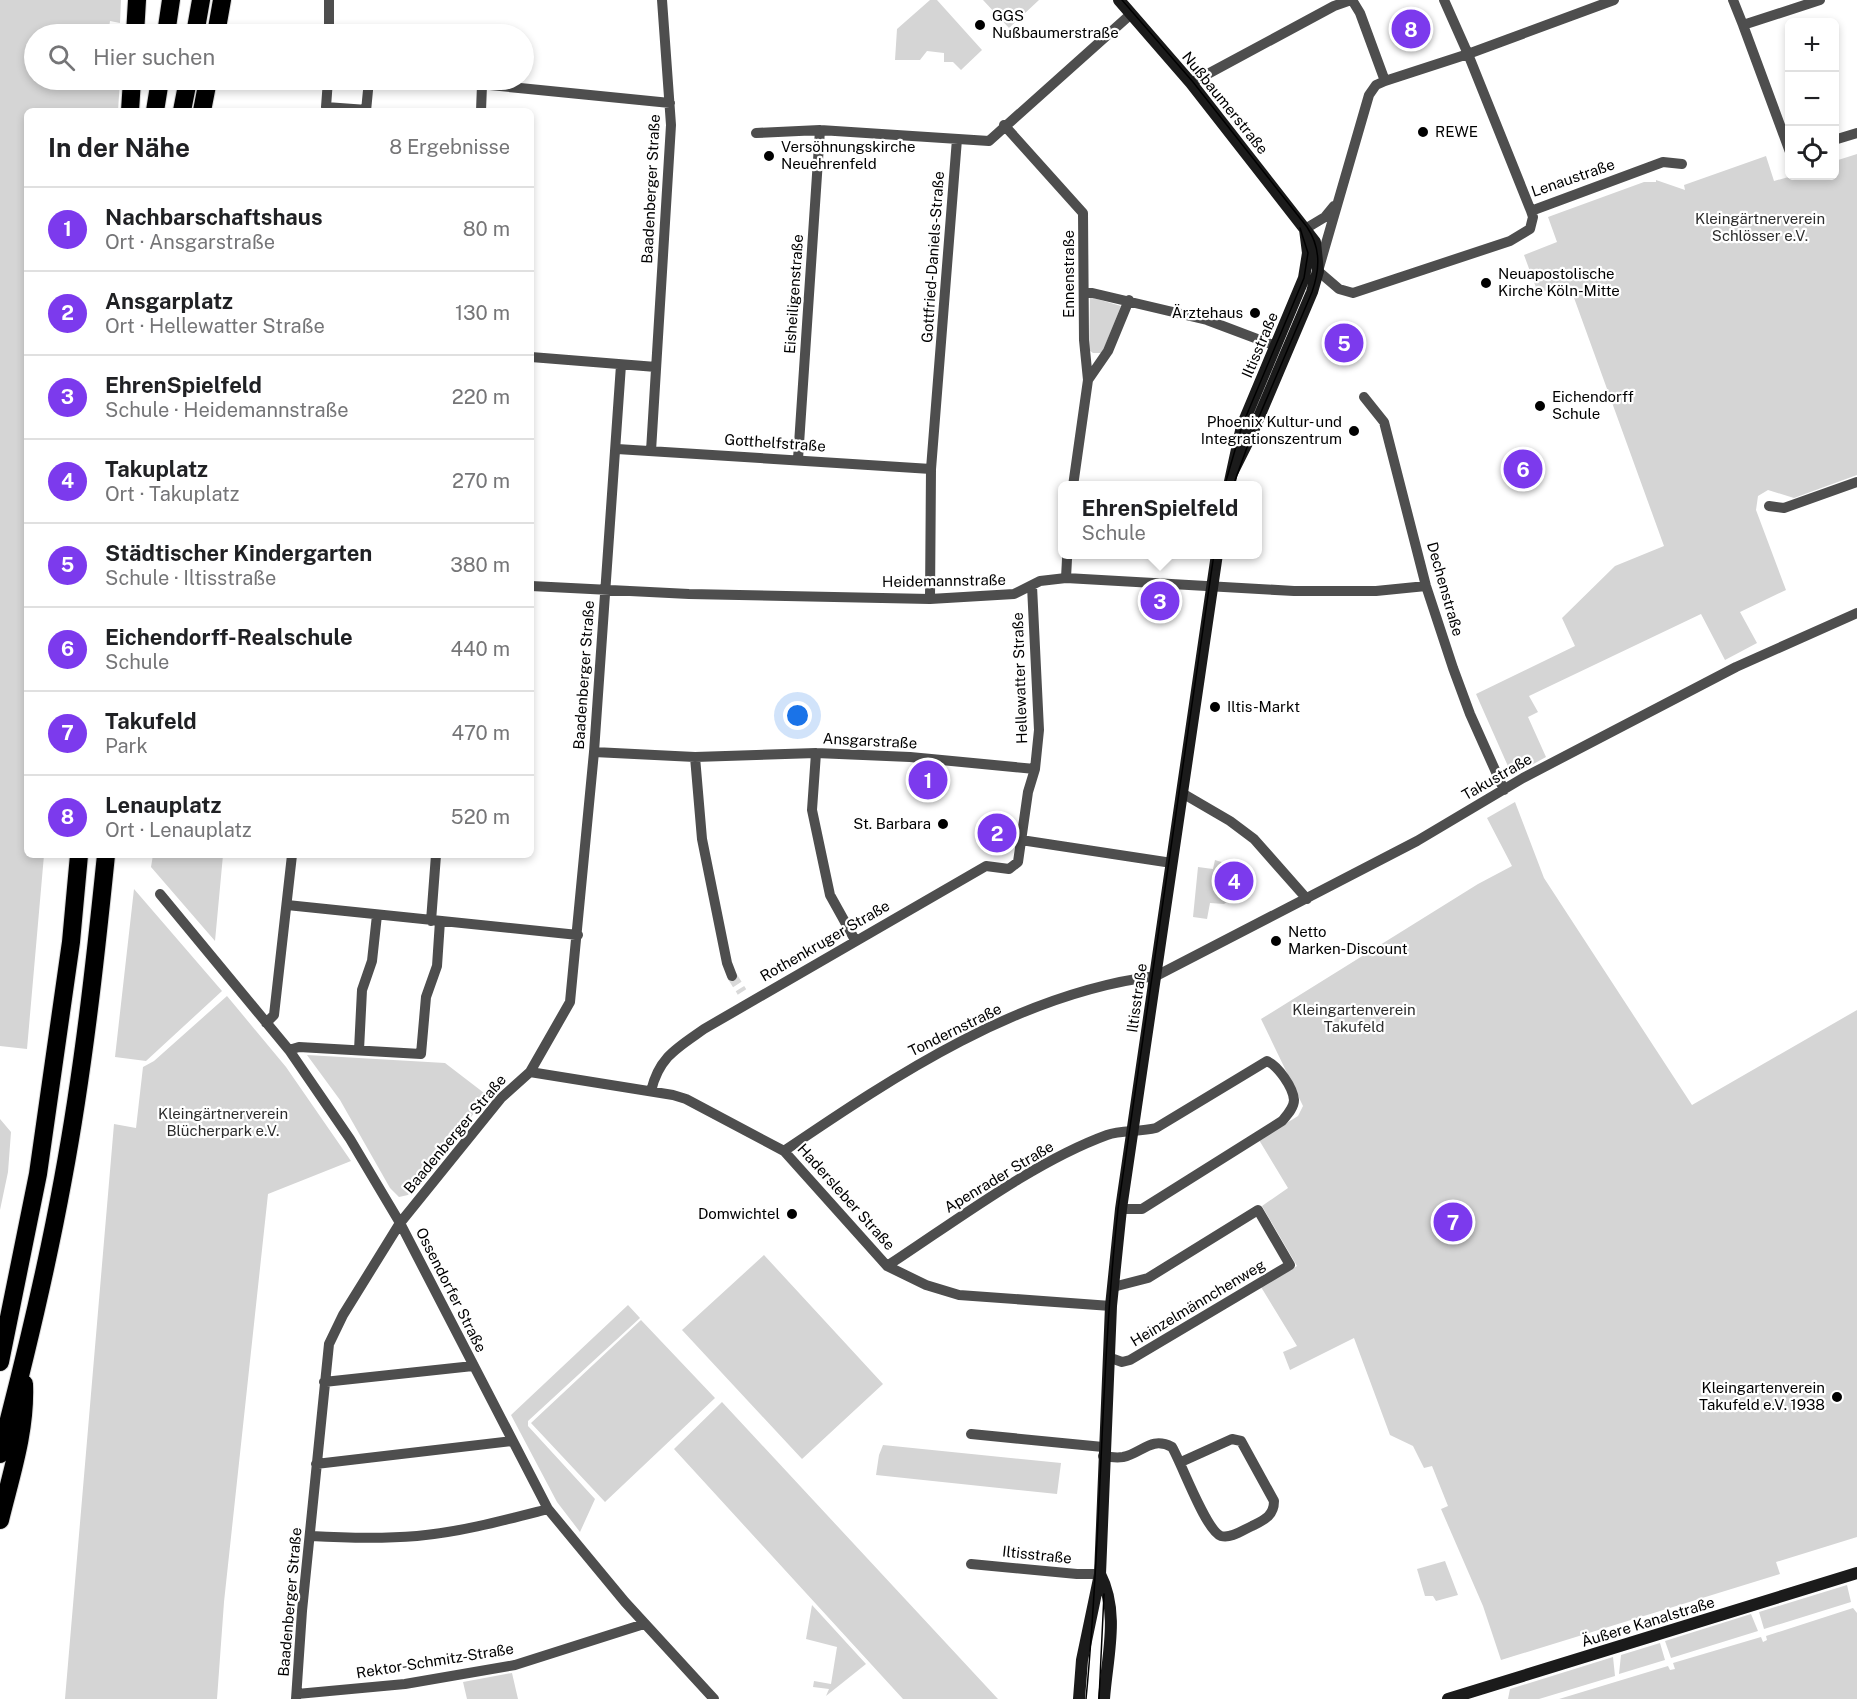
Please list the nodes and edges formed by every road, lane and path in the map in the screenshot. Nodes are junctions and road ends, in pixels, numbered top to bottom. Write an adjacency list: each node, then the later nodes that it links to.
1 (137, 0): 14 (highway)
2 (171, 0): 15 (highway)
3 (201, 0): 16 (highway)
4 (222, 0): 17 (highway)
5 (329, 0): 18 (street)
6 (662, 0): 31 (street, Baadenberger Straße)
7 (1119, 0): 13 (street, Nußbaumerstraße)
8 (1352, 0): 21 (street); 22 (street)
9 (1444, 0): 20 (street, Lenaustraße)
10 (1614, 0): 20 (street)
11 (1733, 0): 19 (street)
12 (1820, 0): 19 (street)
13 (1131, 14): 22 (street, Nußbaumerstraße); 39 (street)
14 (136, 24)
15 (167, 24)
16 (197, 24)
17 (218, 24)
18 (328, 24)
19 (1743, 25): 45 (street)
20 (1468, 54): 21 (street); 48 (street, Lenaustraße)
21 (1385, 81): 47 (street, Iltisstraße)
22 (1191, 83): 49 (street, Nußbaumerstraße)
23 (131, 90): 32 (highway)
24 (158, 90): 33 (highway)
25 (186, 90): 34 (highway)
26 (206, 90): 35 (highway)
27 (327, 90): 36 (street)
28 (368, 90): 37 (street)
29 (482, 90): 38 (street)
30 (534, 90): 31 (street)
31 (670, 103): 56 (street, Baadenberger Straße)
32 (130, 108)
33 (155, 108)
34 (183, 108)
35 (203, 108)
36 (340, 108)
37 (367, 108)
38 (481, 108)
39 (1004, 125): 44 (street); 51 (street, Ennenstraße)
40 (820, 130): 41 (street); 44 (street); 61 (street, Eisheiligenstraße)
41 (756, 133)
42 (1857, 133): 43 (street)
43 (1839, 138)
44 (957, 139): 62 (street, Gottfried-Daniels-Straße)
45 (1785, 143)
46 (1682, 164): 48 (street, Lenaustraße)
47 (1337, 201): 49 (street, Iltisstraße); 50 (street, Iltisstraße)
48 (1531, 211): 50 (street)
49 (1305, 229): 50 (street); 53 (street, Iltisstraße)
50 (1318, 271): 63 (street, Iltisstraße)
51 (1084, 291): 52 (street); 57 (street, Ennenstraße)
52 (1129, 300): 53 (street); 57 (street, Ennenstraße)
53 (1276, 346): 63 (street, Iltisstraße)
54 (534, 357): 55 (street)
55 (621, 365): 56 (street); 59 (street, Baadenberger Straße)
56 (656, 367): 60 (street, Baadenberger Straße)
57 (1088, 381): 64 (street, Ennenstraße)
58 (1364, 397): 73 (street, Dechenstraße)
59 (617, 448): 60 (street, Gotthelfstraße); 75 (street, Baadenberger Straße)
60 (651, 451): 61 (street, Gotthelfstraße)
61 (798, 459): 62 (street, Gotthelfstraße)
62 (931, 469): 76 (street, Gottfried-Daniels-Straße)
63 (1232, 473): 65 (street, Iltisstraße)
64 (1074, 481)
65 (1230, 481)
66 (1857, 482): 67 (street)
67 (1769, 506)
68 (1067, 559): 70 (street)
69 (1216, 559): 74 (street, Iltisstraße)
70 (1066, 578): 72 (street, Heidemannstraße); 74 (street, Heidemannstraße)
71 (534, 586): 75 (street, Heidemannstraße)
72 (1032, 586): 76 (street, Heidemannstraße); 81 (street, Hellewatter Straße)
73 (1426, 586): 74 (street, Heidemannstraße); 82 (street, Dechenstraße)
74 (1212, 587): 83 (street, Iltisstraße)
75 (604, 589): 76 (street, Heidemannstraße); 78 (street, Baadenberger Straße)
76 (930, 599)
77 (1857, 613): 82 (street, Takustraße)
78 (594, 752): 80 (street, Ansgarstraße); 95 (street, Baadenberger Straße)
79 (816, 753): 80 (street, Ansgarstraße); 81 (street, Ansgarstraße); 96 (street)
80 (695, 757): 97 (street)
81 (1035, 769): 84 (street, Hellewatter Straße)
82 (1504, 790): 91 (street, Takustraße)
83 (1182, 793): 89 (street, Iltisstraße); 91 (street)
84 (1021, 840): 89 (street); 96 (street, Rothenkruger Straße)
85 (79, 858): 114 (highway)
86 (106, 858): 115 (highway)
87 (292, 858): 92 (street)
88 (436, 858): 94 (street)
89 (1172, 863): 98 (street, Iltisstraße)
90 (160, 894): 101 (street, Ossendorfer Straße)
91 (1307, 899): 98 (street, Takustraße)
92 (287, 905): 93 (street); 101 (street)
93 (377, 915): 94 (street); 103 (street)
94 (436, 921): 95 (street); 103 (street)
95 (578, 935): 104 (street, Baadenberger Straße)
96 (855, 940): 100 (street, Rothenkruger Straße)
97 (732, 976)
98 (1156, 976): 106 (street, Iltisstraße); 107 (street, Tondernstraße)
99 (742, 992): 100 (street)
100 (748, 1003): 105 (street, Rothenkruger Straße)
101 (266, 1023): 102 (street, Ossendorfer Straße)
102 (289, 1050): 103 (street); 109 (street, Ossendorfer Straße)
103 (359, 1050)
104 (530, 1072): 105 (street, Hadersleber Straße); 109 (street, Baadenberger Straße)
105 (651, 1091): 107 (street, Hadersleber Straße)
106 (1134, 1133): 108 (street, Iltisstraße); 108 (street); 110 (street, Apenrader Straße)
107 (784, 1151): 110 (street, Hadersleber Straße)
108 (1121, 1209): 111 (street, Iltisstraße)
109 (400, 1223): 116 (street, Ossendorfer Straße); 117 (street, Baadenberger Straße)
110 (887, 1266): 112 (street, Hadersleber Straße)
111 (1113, 1287): 112 (street, Iltisstraße); 113 (street, Heinzelmännchenweg)
112 (1111, 1306): 113 (street, Iltisstraße)
113 (1108, 1357): 120 (street, Iltisstraße)
114 (0, 1362)
115 (23, 1364): 121 (highway); 125 (highway)
116 (473, 1366): 117 (street); 119 (street, Ossendorfer Straße)
117 (324, 1382): 123 (street, Baadenberger Straße)
118 (971, 1434): 120 (street)
119 (512, 1441): 123 (street); 124 (street, Ossendorfer Straße)
120 (1103, 1451): 122 (street); 129 (street, Iltisstraße)
121 (0, 1454)
122 (1181, 1462): 122 (street)
123 (316, 1464): 126 (street, Baadenberger Straße)
124 (548, 1509): 126 (street); 130 (street, Ossendorfer Straße)
125 (0, 1520)
126 (311, 1536): 131 (street, Baadenberger Straße)
127 (971, 1564): 129 (street, Iltisstraße)
128 (1857, 1573): 135 (street, Äußere Kanalstraße)
129 (1100, 1574): 133 (street, Iltisstraße); 134 (street, Iltisstraße)
130 (644, 1624): 131 (street, Rektor-Schmitz-Straße); 132 (street, Ossendorfer Straße)
131 (296, 1697)
132 (714, 1699)
133 (1079, 1699)
134 (1104, 1699)
135 (1448, 1699)

